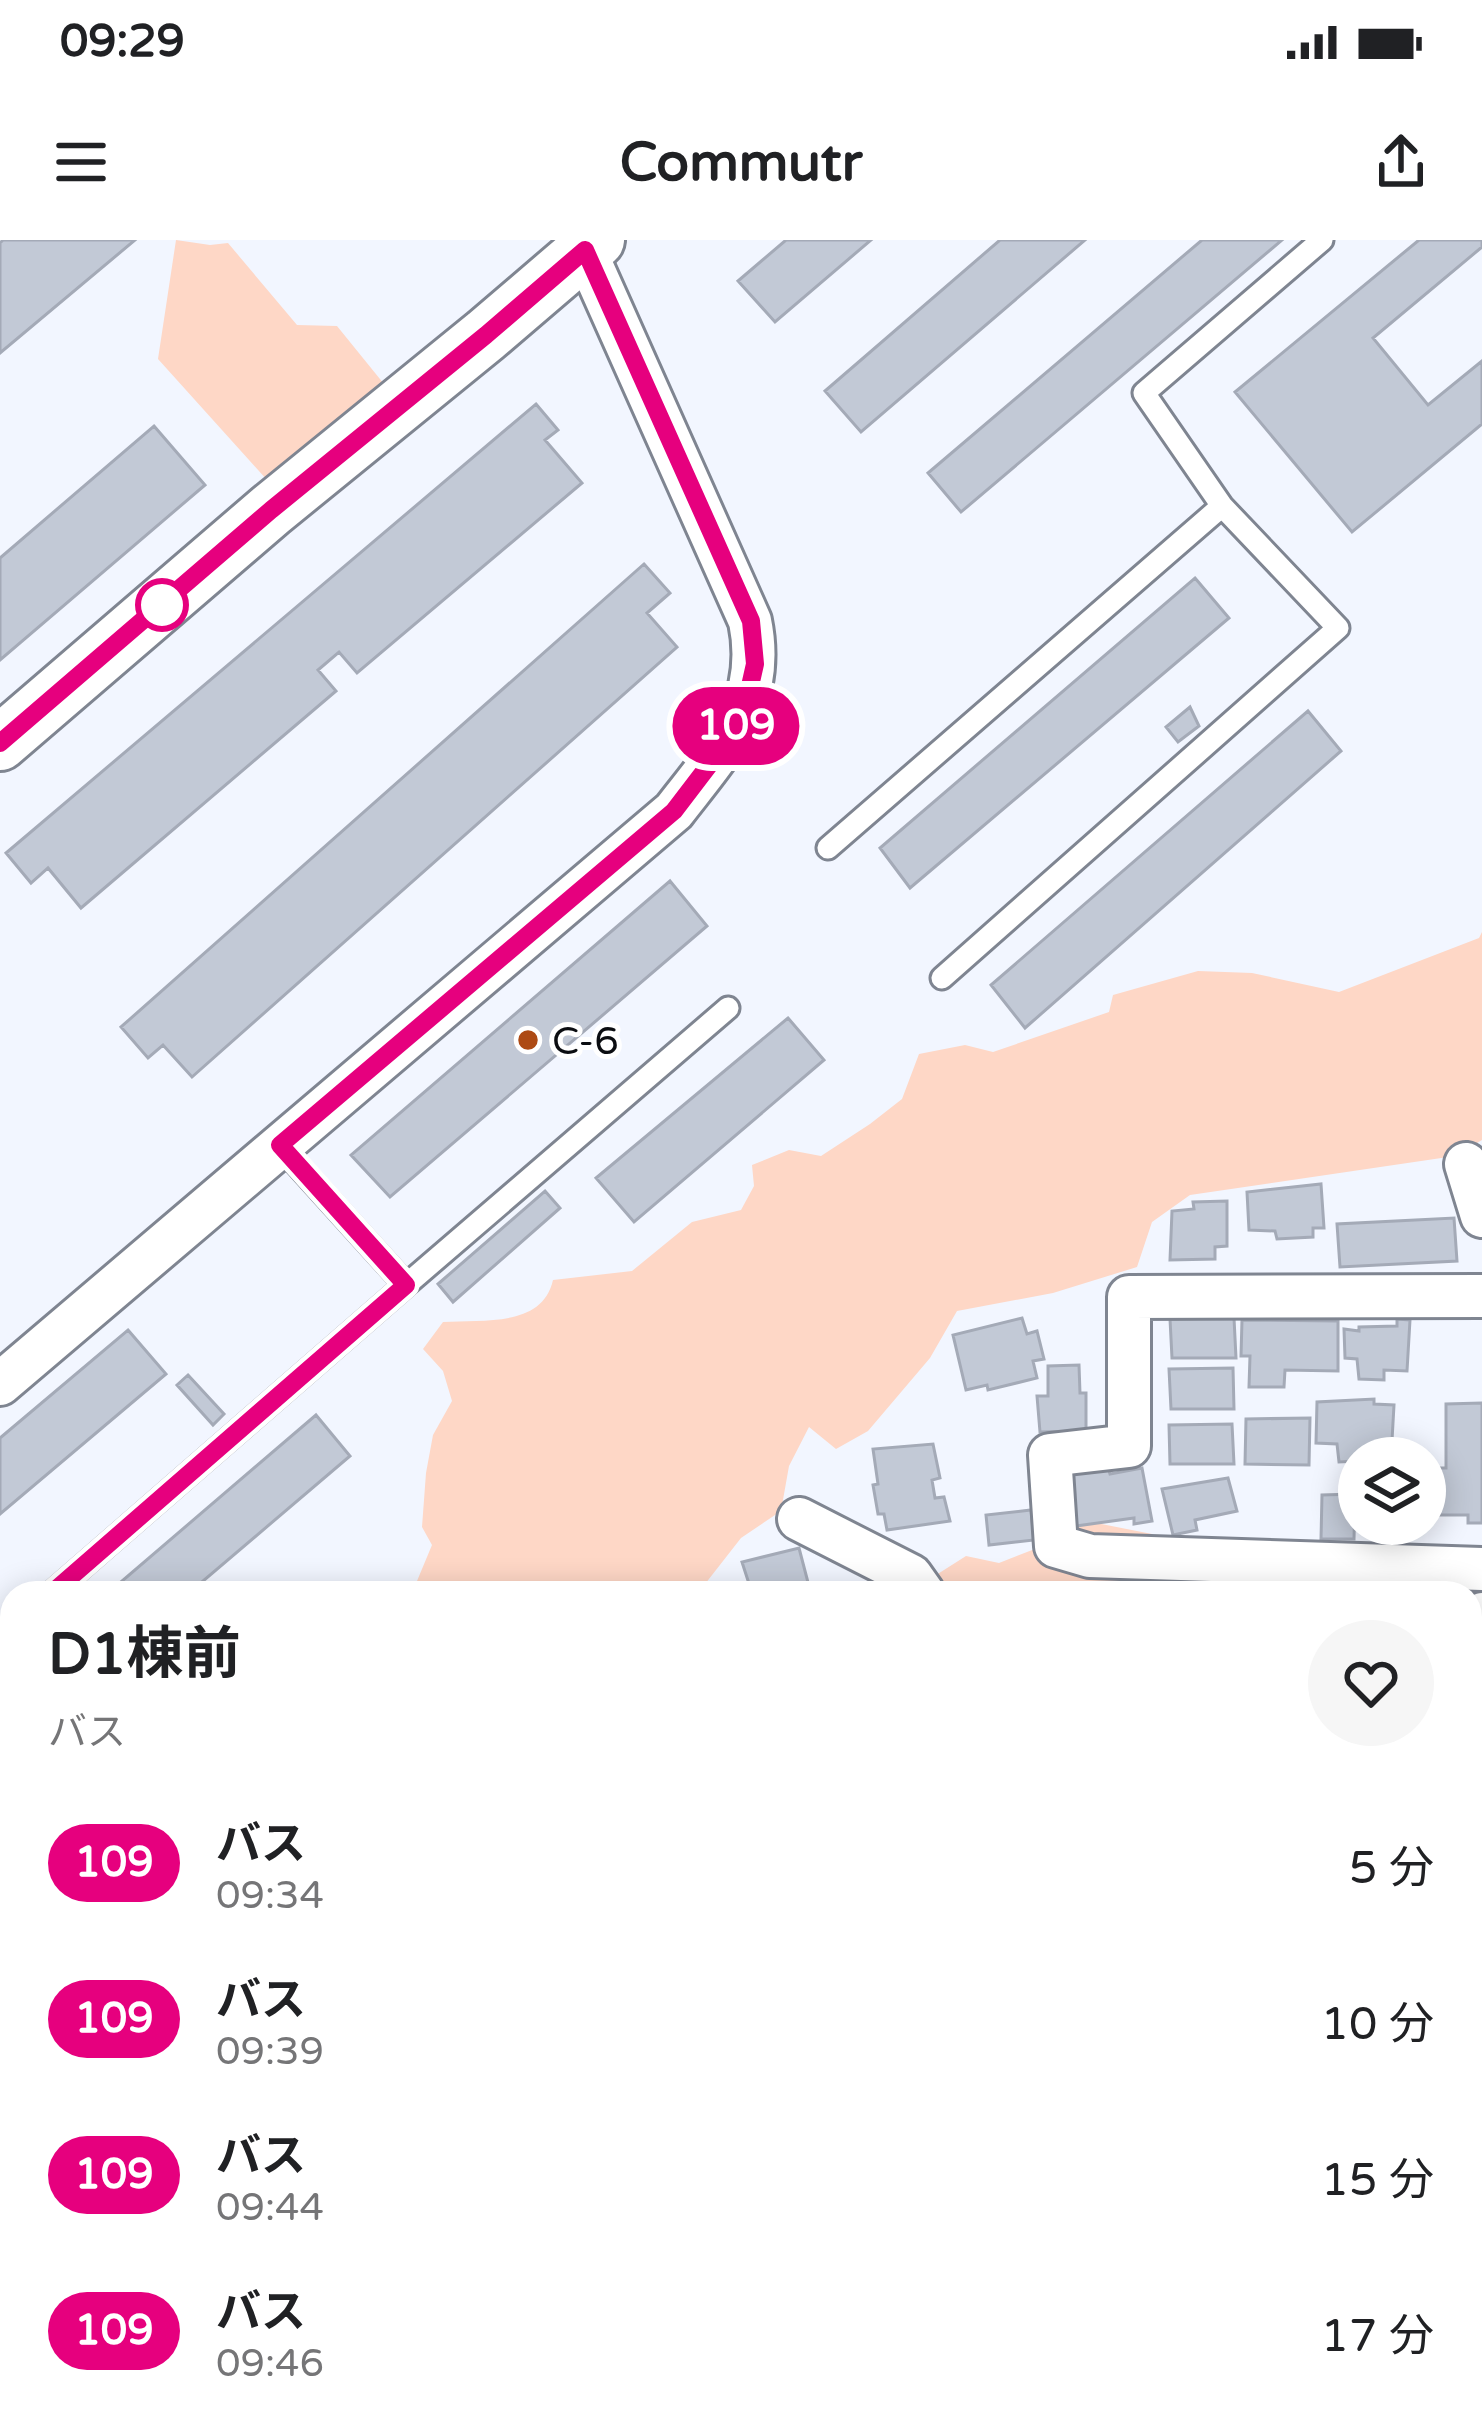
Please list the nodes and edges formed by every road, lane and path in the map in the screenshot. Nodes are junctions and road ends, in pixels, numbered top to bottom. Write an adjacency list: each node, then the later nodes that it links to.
1 (1322, 240): 3 (lane)
2 (591, 245): 4 (street); 8 (street)
3 (1222, 506): 5 (lane); 6 (lane)
4 (0, 743)
5 (828, 848)
6 (942, 978)
7 (728, 1008): 11 (lane)
8 (280, 1145): 11 (lane); 13 (street)
9 (1466, 1164): 10 (street)
10 (1482, 1216)
11 (406, 1285): 16 (lane)
12 (1482, 1296): 15 (street)
13 (0, 1384)
14 (799, 1519): 17 (street)
15 (1482, 1569)
16 (66, 1581)
17 (915, 1581)

